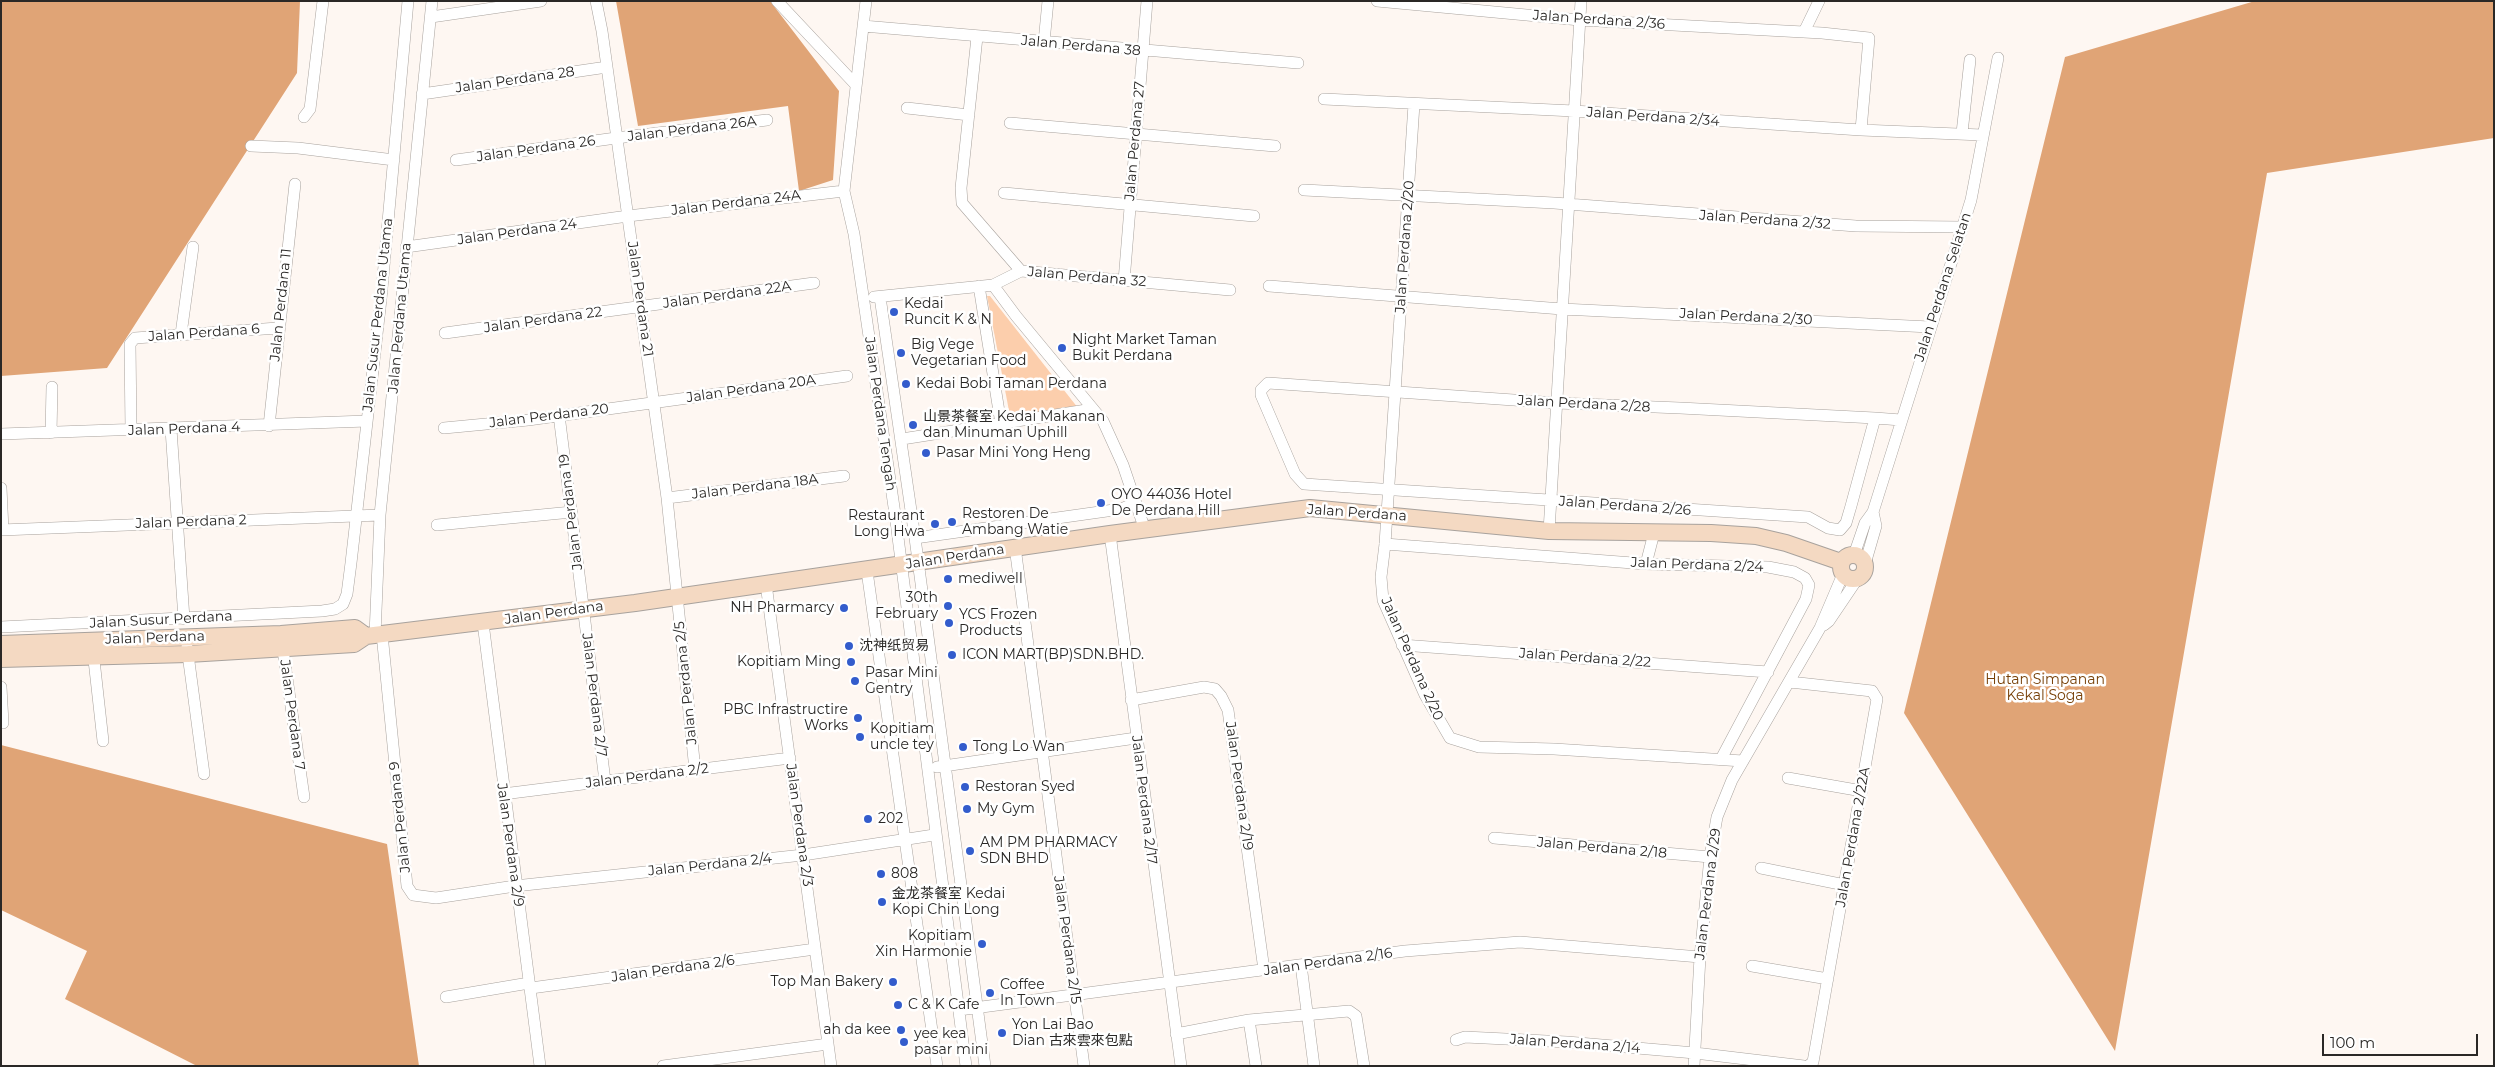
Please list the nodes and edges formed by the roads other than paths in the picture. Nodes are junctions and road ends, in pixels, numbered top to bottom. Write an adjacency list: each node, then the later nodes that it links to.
1 (323, 1): 31 (street)
2 (408, 1): 41 (street, Jalan Susur Perdana Utama)
3 (432, 1): 13 (street, Jalan Perdana Utama)
4 (541, 1): 13 (street)
5 (596, 1): 23 (street, Jalan Perdana 21)
6 (777, 1): 24 (street)
7 (866, 1): 15 (street, Jalan Perdana Tengah)
8 (1048, 1): 18 (street)
9 (1147, 1): 19 (street, Jalan Perdana 27)
10 (1377, 1): 14 (street, Jalan Perdana 2/36)
11 (1581, 1): 14 (street)
12 (1819, 1): 16 (street)
13 (431, 17): 25 (street, Jalan Perdana Utama)
14 (1580, 20): 16 (street, Jalan Perdana 2/36); 29 (street)
15 (863, 26): 17 (street, Jalan Perdana 38); 24 (street, Jalan Perdana Tengah)
16 (1804, 32): 34 (street, Jalan Perdana 2/36)
17 (977, 36): 18 (street, Jalan Perdana 38); 30 (street, Jalan Perdana 32)
18 (1044, 42): 19 (street, Jalan Perdana 38)
19 (1143, 51): 22 (street, Jalan Perdana 38); 36 (street, Jalan Perdana 27)
20 (1998, 58): 37 (street, Jalan Perdana Selatan)
21 (1970, 60): 35 (street)
22 (1298, 63)
23 (607, 67): 25 (street, Jalan Perdana 28); 38 (street, Jalan Perdana 21)
24 (856, 85): 45 (street, Jalan Perdana Tengah)
25 (422, 94): 54 (street, Jalan Perdana Utama)
26 (1324, 99): 27 (street, Jalan Perdana 2/34)
27 (1414, 104): 29 (street, Jalan Perdana 2/34); 47 (street, Jalan Perdana 2/20)
28 (907, 108): 30 (street)
29 (1574, 111): 34 (street, Jalan Perdana 2/34); 48 (street)
30 (969, 115): 55 (street, Jalan Perdana 32)
31 (304, 117)
32 (767, 120): 38 (street, Jalan Perdana 26A)
33 (1010, 122): 36 (street)
34 (1861, 130): 35 (street, Jalan Perdana 2/34)
35 (1962, 133): 37 (street, Jalan Perdana 2/34)
36 (1136, 134): 40 (street); 49 (street, Jalan Perdana 27)
37 (1982, 134): 52 (street, Jalan Perdana Selatan)
38 (616, 138): 42 (street, Jalan Perdana 26); 50 (street, Jalan Perdana 21)
39 (251, 146): 41 (street)
40 (1274, 146)
41 (394, 160): 80 (street, Jalan Susur Perdana Utama)
42 (456, 160)
43 (295, 184): 68 (street, Jalan Perdana 11)
44 (1304, 190): 47 (street)
45 (844, 191): 50 (street, Jalan Perdana 24A); 64 (street, Jalan Perdana Tengah)
46 (1004, 193): 49 (street)
47 (1409, 197): 48 (street, Jalan Perdana 2/32); 62 (street, Jalan Perdana 2/20)
48 (1568, 205): 52 (street, Jalan Perdana 2/32); 66 (street)
49 (1130, 206): 51 (street); 56 (street, Jalan Perdana 27)
50 (628, 216): 54 (street, Jalan Perdana 24); 65 (street, Jalan Perdana 21)
51 (1254, 216)
52 (1962, 227): 67 (street, Jalan Perdana Selatan)
53 (193, 247): 70 (street)
54 (406, 247): 99 (street, Jalan Perdana Utama)
55 (1021, 271): 56 (street, Jalan Perdana 32); 58 (street)
56 (1124, 281): 61 (street, Jalan Perdana 32)
57 (814, 282): 65 (street, Jalan Perdana 22A)
58 (993, 284): 59 (street); 76 (street)
59 (979, 286): 63 (street); 81 (street)
60 (1270, 286): 62 (street, Jalan Perdana 2/30)
61 (1230, 290)
62 (1402, 295): 66 (street, Jalan Perdana 2/30); 73 (street, Jalan Perdana 2/20)
63 (880, 296): 64 (street); 88 (street)
64 (864, 298): 112 (street, Jalan Perdana Tengah)
65 (641, 307): 69 (street, Jalan Perdana 22); 74 (street, Jalan Perdana 21)
66 (1557, 308): 67 (street, Jalan Perdana 2/30); 75 (street)
67 (1930, 327): 79 (street, Jalan Perdana Selatan)
68 (278, 328): 70 (street, Jalan Perdana 6); 82 (street, Jalan Perdana 11)
69 (445, 333)
70 (181, 334): 85 (street, Jalan Perdana 6)
71 (847, 376): 74 (street, Jalan Perdana 20A)
72 (52, 387): 86 (street)
73 (1394, 393): 75 (street, Jalan Perdana 2/28); 89 (street, Jalan Perdana 2/28); 92 (street, Jalan Perdana 2/20)
74 (654, 402): 77 (street, Jalan Perdana 20); 93 (street, Jalan Perdana 21)
75 (1557, 403): 78 (street, Jalan Perdana 2/28); 94 (street)
76 (1093, 409): 81 (street); 95 (street)
77 (560, 415): 83 (street, Jalan Perdana 20); 96 (street, Jalan Perdana 19)
78 (1875, 418): 79 (street, Jalan Perdana 2/28); 94 (street, Jalan Perdana 2/26)
79 (1901, 420): 113 (street, Jalan Perdana Selatan)
80 (367, 421): 82 (street, Jalan Perdana 4); 98 (street, Jalan Susur Perdana Utama)
81 (1001, 424): 88 (street)
82 (269, 426): 84 (street, Jalan Perdana 4)
83 (444, 428)
84 (171, 429): 85 (street, Jalan Perdana 4); 100 (street)
85 (131, 430): 86 (street, Jalan Perdana 4)
86 (51, 433): 87 (street, Jalan Perdana 4)
87 (1, 434)
88 (902, 439): 107 (street)
89 (1295, 474): 92 (street, Jalan Perdana 2/26)
90 (844, 476): 93 (street, Jalan Perdana 18A)
91 (1, 488): 102 (street)
92 (1388, 489): 94 (street, Jalan Perdana 2/26); 97 (street, Jalan Perdana 2/20)
93 (667, 498): 116 (street, Jalan Perdana 21)
94 (1551, 501): 104 (street)
95 (1135, 503): 103 (street); 107 (street)
96 (572, 512): 101 (street); 117 (street, Jalan Perdana 19)
97 (1386, 514): 103 (street, Jalan Perdana); 104 (street, Jalan Perdana); 108 (street, Jalan Perdana 2/20)
98 (357, 515): 99 (street, Jalan Perdana 2); 100 (street, Jalan Perdana 2); 118 (street, Jalan Susur Perdana Utama)
99 (380, 515): 122 (street, Jalan Perdana Utama)
100 (176, 522): 102 (street, Jalan Perdana 2); 119 (street)
101 (438, 525)
102 (2, 530)
103 (1145, 530): 106 (street, Jalan Perdana)
104 (1549, 531): 105 (street, Jalan Perdana)
105 (1654, 533): 111 (street); 113 (street, Jalan Perdana)
106 (1110, 534): 109 (street, Jalan Perdana); 133 (street, Jalan Perdana 2/17)
107 (915, 538): 110 (street)
108 (1385, 544): 111 (street, Jalan Perdana 2/24); 126 (street, Jalan Perdana 2/20)
109 (1015, 547): 110 (street, Jalan Perdana); 137 (street, Jalan Perdana 2/15)
110 (918, 562): 112 (street, Jalan Perdana); 141 (street)
111 (1646, 564): 130 (street, Jalan Perdana 2/24)
112 (901, 565): 114 (street, Jalan Perdana); 142 (street, Jalan Perdana Tengah)
113 (1852, 567): 131 (street, Jalan Perdana 2/29)
114 (867, 570): 115 (street, Jalan Perdana); 152 (street)
115 (766, 584): 116 (street, Jalan Perdana); 138 (street, Jalan Perdana 2/3)
116 (678, 596): 117 (street, Jalan Perdana); 143 (street, Jalan Perdana 2/5)
117 (584, 610): 120 (street, Jalan Perdana); 146 (street, Jalan Perdana 2/7)
118 (322, 611): 119 (street, Jalan Susur Perdana)
119 (184, 619): 121 (street, Jalan Susur Perdana)
120 (483, 623): 122 (street, Jalan Perdana); 148 (street, Jalan Perdana 2/9)
121 (1, 627)
122 (374, 635): 124 (street, Jalan Perdana); 157 (street, Jalan Perdana 9)
123 (186, 638): 124 (street, Jalan Perdana); 127 (street, Jalan Perdana); 128 (street)
124 (282, 641): 128 (street, Jalan Perdana); 149 (street, Jalan Perdana 7)
125 (1, 644): 127 (street, Jalan Perdana)
126 (1402, 645): 130 (street, Jalan Perdana 2/22); 139 (street, Jalan Perdana 2/20)
127 (92, 649): 128 (street, Jalan Perdana); 129 (street, Jalan Perdana); 136 (street)
128 (188, 654): 144 (street)
129 (1, 659)
130 (1768, 672): 139 (street, Jalan Perdana 2/24)
131 (1790, 682): 140 (street, Jalan Perdana 2/29); 147 (street, Jalan Perdana 2/22A)
132 (1, 687): 134 (street)
133 (1131, 700): 135 (street, Jalan Perdana 2/17); 162 (street, Jalan Perdana 2/19)
134 (3, 723)
135 (1136, 738): 137 (street); 164 (street, Jalan Perdana 2/17)
136 (103, 742)
137 (1040, 752): 141 (street); 166 (street, Jalan Perdana 2/15)
138 (790, 758): 143 (street, Jalan Perdana 2/2); 153 (street, Jalan Perdana 2/3)
139 (1721, 759): 140 (street, Jalan Perdana 2/20)
140 (1743, 761): 154 (street, Jalan Perdana 2/29)
141 (943, 766): 142 (street); 168 (street)
142 (928, 768): 150 (street, Jalan Perdana Tengah)
143 (695, 770): 146 (street, Jalan Perdana 2/2)
144 (204, 774)
145 (1788, 778): 147 (street)
146 (605, 781): 148 (street, Jalan Perdana 2/2)
147 (1862, 791): 156 (street, Jalan Perdana 2/22A)
148 (503, 794): 157 (street, Jalan Perdana 2/9)
149 (304, 797)
150 (934, 835): 152 (street, Jalan Perdana 2/4); 169 (street, Jalan Perdana Tengah)
151 (1494, 838): 154 (street, Jalan Perdana 2/18)
152 (905, 839): 153 (street, Jalan Perdana 2/4); 180 (street)
153 (803, 855): 157 (street, Jalan Perdana 2/4); 158 (street, Jalan Perdana 2/3)
154 (1710, 857): 159 (street, Jalan Perdana 2/29)
155 (1761, 868): 156 (street)
156 (1845, 885): 163 (street, Jalan Perdana 2/22A)
157 (516, 886): 165 (street, Jalan Perdana 2/9)
158 (815, 949): 165 (street, Jalan Perdana 2/6); 174 (street, Jalan Perdana 2/3)
159 (1700, 957): 160 (street, Jalan Perdana 2/16); 175 (street, Jalan Perdana 2/29)
160 (1300, 965): 162 (street, Jalan Perdana 2/16); 170 (street)
161 (1752, 966): 163 (street)
162 (1264, 970): 164 (street, Jalan Perdana 2/16)
163 (1828, 978): 176 (street, Jalan Perdana 2/22A)
164 (1169, 983): 166 (street, Jalan Perdana 2/16); 172 (street, Jalan Perdana 2/17)
165 (530, 986): 167 (street, Jalan Perdana 2/6); 177 (street, Jalan Perdana 2/9)
166 (1074, 995): 168 (street, Jalan Perdana 2/16); 183 (street, Jalan Perdana 2/15)
167 (446, 996)
168 (977, 1008): 169 (street, Jalan Perdana 2/16); 182 (street)
169 (959, 1010): 181 (street, Jalan Perdana Tengah)
170 (1307, 1014): 171 (street); 186 (street); 187 (street)
171 (1249, 1020): 172 (street); 185 (street)
172 (1176, 1034): 184 (street, Jalan Perdana 2/17)
173 (1456, 1040): 175 (street, Jalan Perdana 2/14)
174 (828, 1044): 178 (street); 179 (street, Jalan Perdana 2/3)
175 (1695, 1053): 176 (street, Jalan Perdana 2/14); 188 (street, Jalan Perdana 2/29)
176 (1807, 1065)
177 (540, 1066)
178 (663, 1066)
179 (831, 1066)
180 (937, 1066)
181 (966, 1066)
182 (985, 1066)
183 (1084, 1066)
184 (1181, 1066)
185 (1256, 1066)
186 (1314, 1066)
187 (1364, 1066)
188 (1694, 1066)

